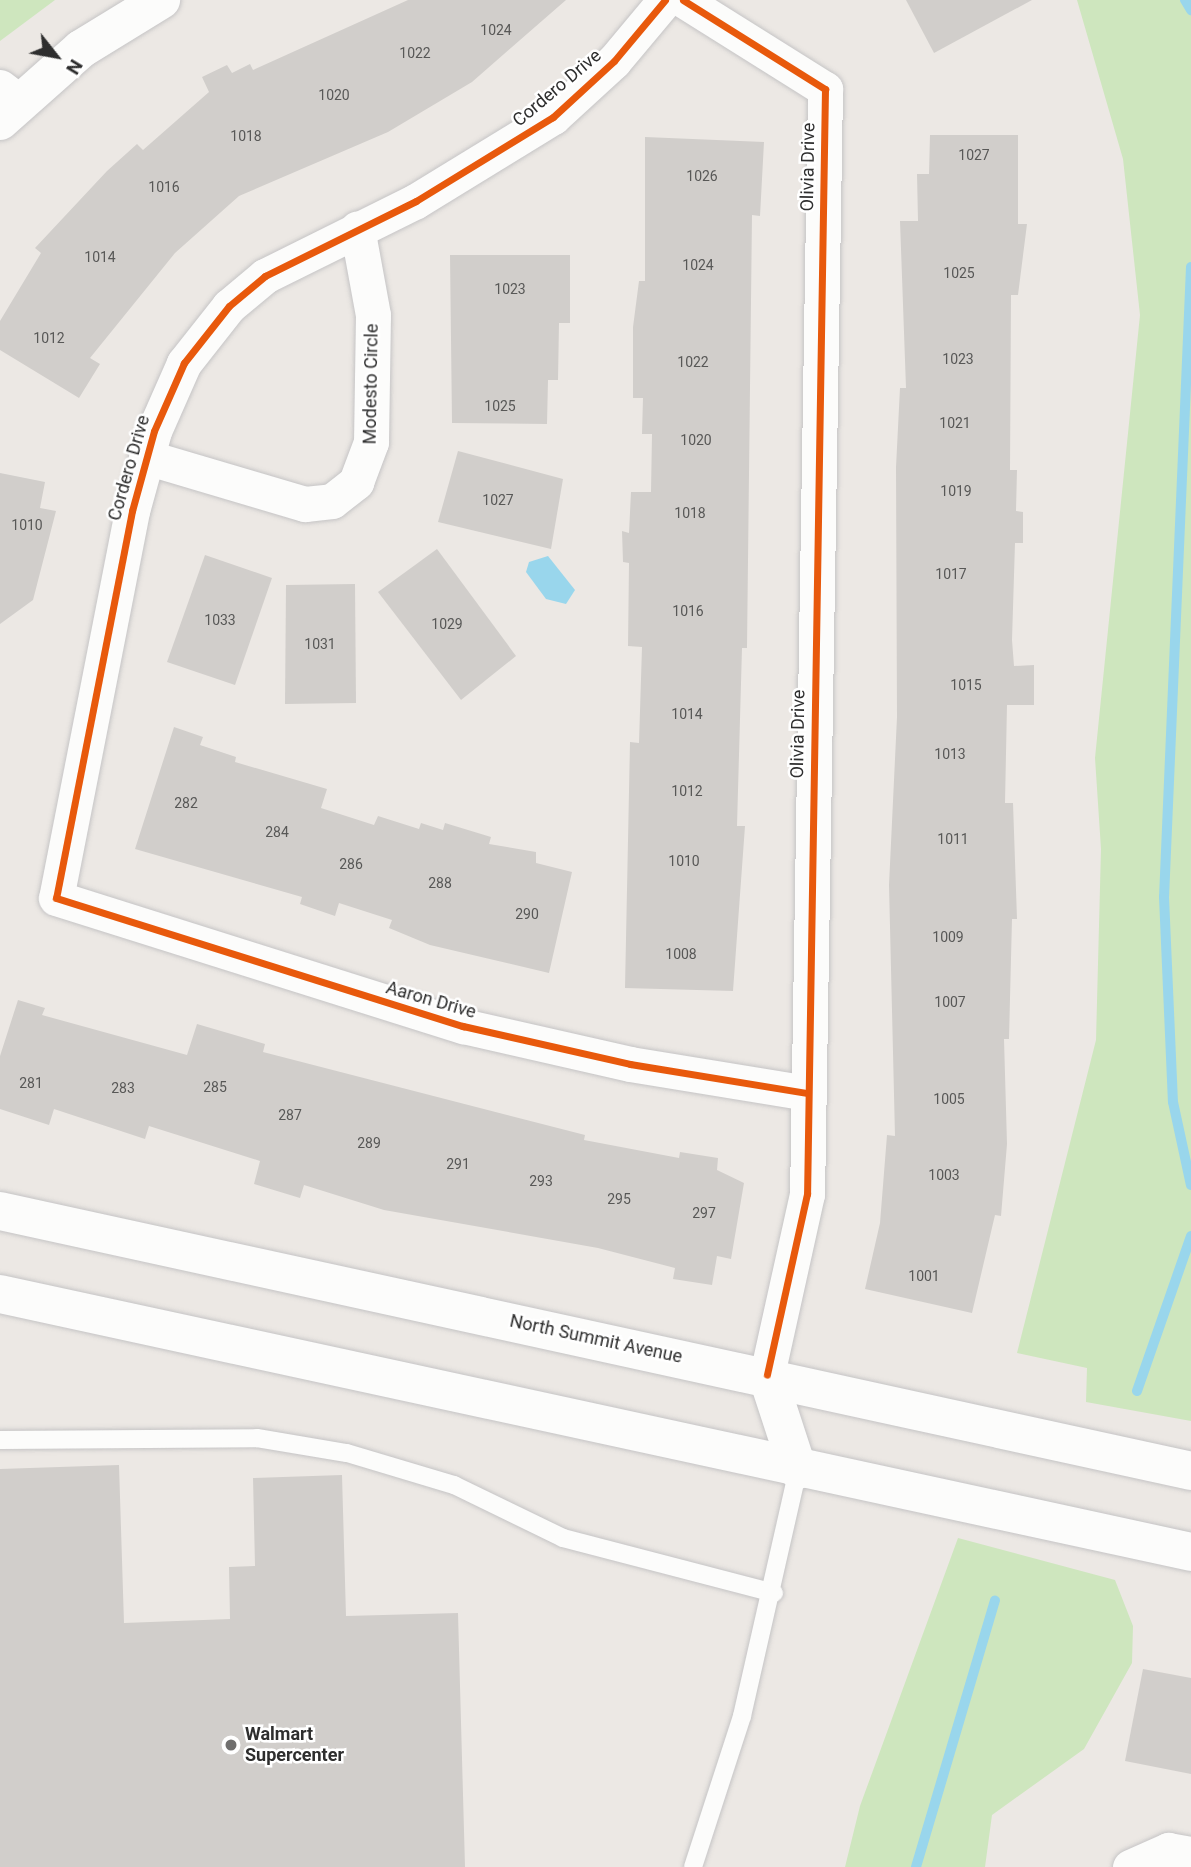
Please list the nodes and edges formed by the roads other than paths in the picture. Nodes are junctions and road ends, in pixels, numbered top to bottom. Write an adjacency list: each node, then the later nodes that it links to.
1 (161, 0): 4 (main road)
2 (665, 0): 5 (street, Cordero Drive)
3 (683, 0): 8 (street, Olivia Drive)
4 (6, 103)
5 (357, 228): 6 (street, Cordero Drive); 6 (street, Modesto Circle)
6 (146, 457): 7 (street, Cordero Drive)
7 (56, 898): 8 (street, Aaron Drive)
8 (808, 1093): 11 (street, Olivia Drive)
9 (0, 1211): 11 (main road, North Summit Avenue)
10 (0, 1294): 13 (main road)
11 (767, 1376): 13 (main road); 14 (main road, North Summit Avenue)
12 (0, 1440): 16 (lane)
13 (798, 1471): 15 (main road); 16 (lane)
14 (1191, 1471)
15 (1191, 1552)
16 (774, 1593): 18 (lane)
17 (1191, 1854): 19 (street)
18 (693, 1867)
19 (1130, 1867)

